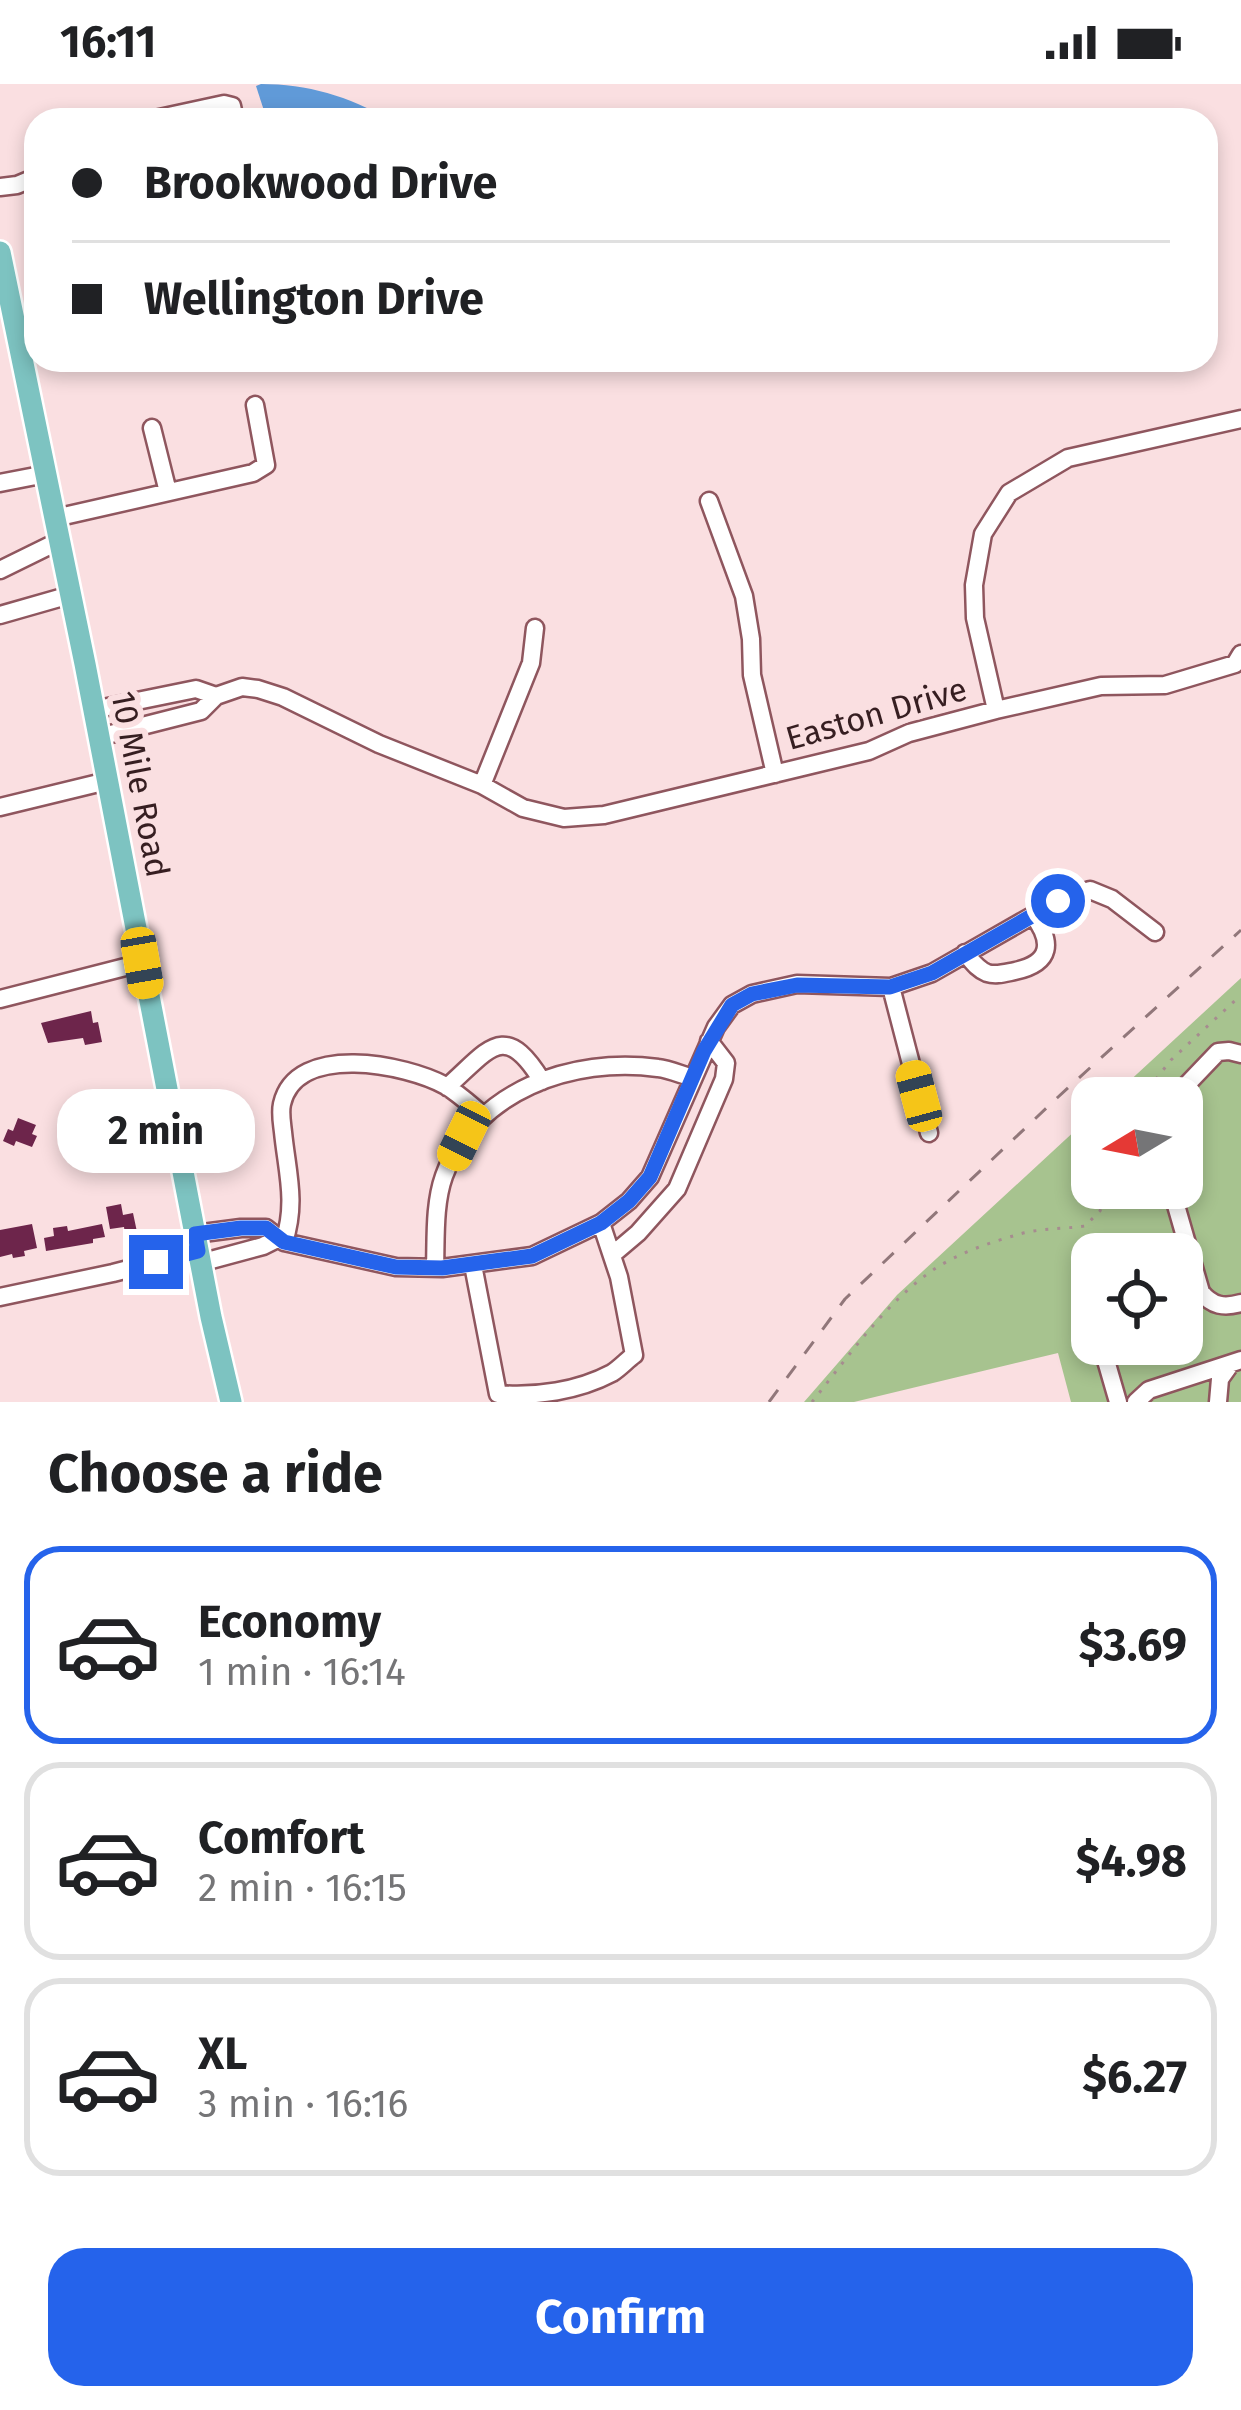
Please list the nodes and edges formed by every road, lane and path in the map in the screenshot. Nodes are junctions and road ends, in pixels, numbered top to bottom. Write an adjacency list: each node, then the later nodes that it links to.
1 (0, 252): 2 (main road, 10 Mile Road)
2 (24, 368)
3 (25, 372): 7 (main road, 10 Mile Road)
4 (254, 405): 9 (street)
5 (1241, 418): 20 (street)
6 (152, 428): 9 (street)
7 (46, 474): 8 (street); 11 (main road, 10 Mile Road)
8 (0, 483)
9 (168, 492): 11 (street)
10 (709, 502): 22 (street)
11 (55, 518): 12 (main road, 10 Mile Road)
12 (59, 541): 13 (street); 14 (main road, 10 Mile Road)
13 (0, 570)
14 (70, 595): 15 (street); 19 (main road, 10 Mile Road)
15 (0, 615)
16 (535, 628): 24 (street)
17 (1241, 654): 20 (street, Easton Drive)
18 (216, 696): 19 (street, Easton Drive); 21 (street, Easton Drive); 24 (street, Easton Drive)
19 (93, 710): 21 (main road, 10 Mile Road)
20 (996, 710): 22 (street, Easton Drive)
21 (99, 737): 23 (main road, 10 Mile Road)
22 (775, 774): 24 (street, Easton Drive)
23 (107, 781): 25 (street); 29 (main road, 10 Mile Road)
24 (482, 785)
25 (0, 807)
26 (1034, 915): 27 (street); 28 (street); 28 (street)
27 (1155, 932)
28 (965, 953): 30 (street)
29 (142, 963): 32 (street); 46 (main road, 10 Mile Road)
30 (890, 987): 33 (street); 41 (street)
31 (1241, 995): 35 (path)
32 (0, 998)
33 (709, 1041): 37 (street); 47 (street)
34 (1241, 1054): 36 (street)
35 (1158, 1077)
36 (1194, 1077)
37 (693, 1078): 38 (street); 44 (street)
38 (542, 1081): 39 (street); 40 (street)
39 (447, 1087): 40 (street); 45 (street)
40 (483, 1115): 49 (street)
41 (928, 1133)
42 (1101, 1209): 57 (path)
43 (1178, 1209): 51 (street)
44 (601, 1223): 47 (street); 48 (street)
45 (280, 1240): 46 (street); 46 (street); 49 (street)
46 (198, 1250): 50 (street); 56 (main road, 10 Mile Road)
47 (612, 1255): 55 (street)
48 (473, 1265): 49 (street); 55 (street)
49 (436, 1268)
50 (0, 1297)
51 (1241, 1303)
52 (1236, 1362): 54 (street); 60 (street)
53 (1107, 1365): 58 (street)
54 (1183, 1379): 59 (street); 60 (street)
55 (497, 1398)
56 (231, 1402)
57 (812, 1402)
58 (1118, 1402)
59 (1136, 1402)
60 (1214, 1402)

